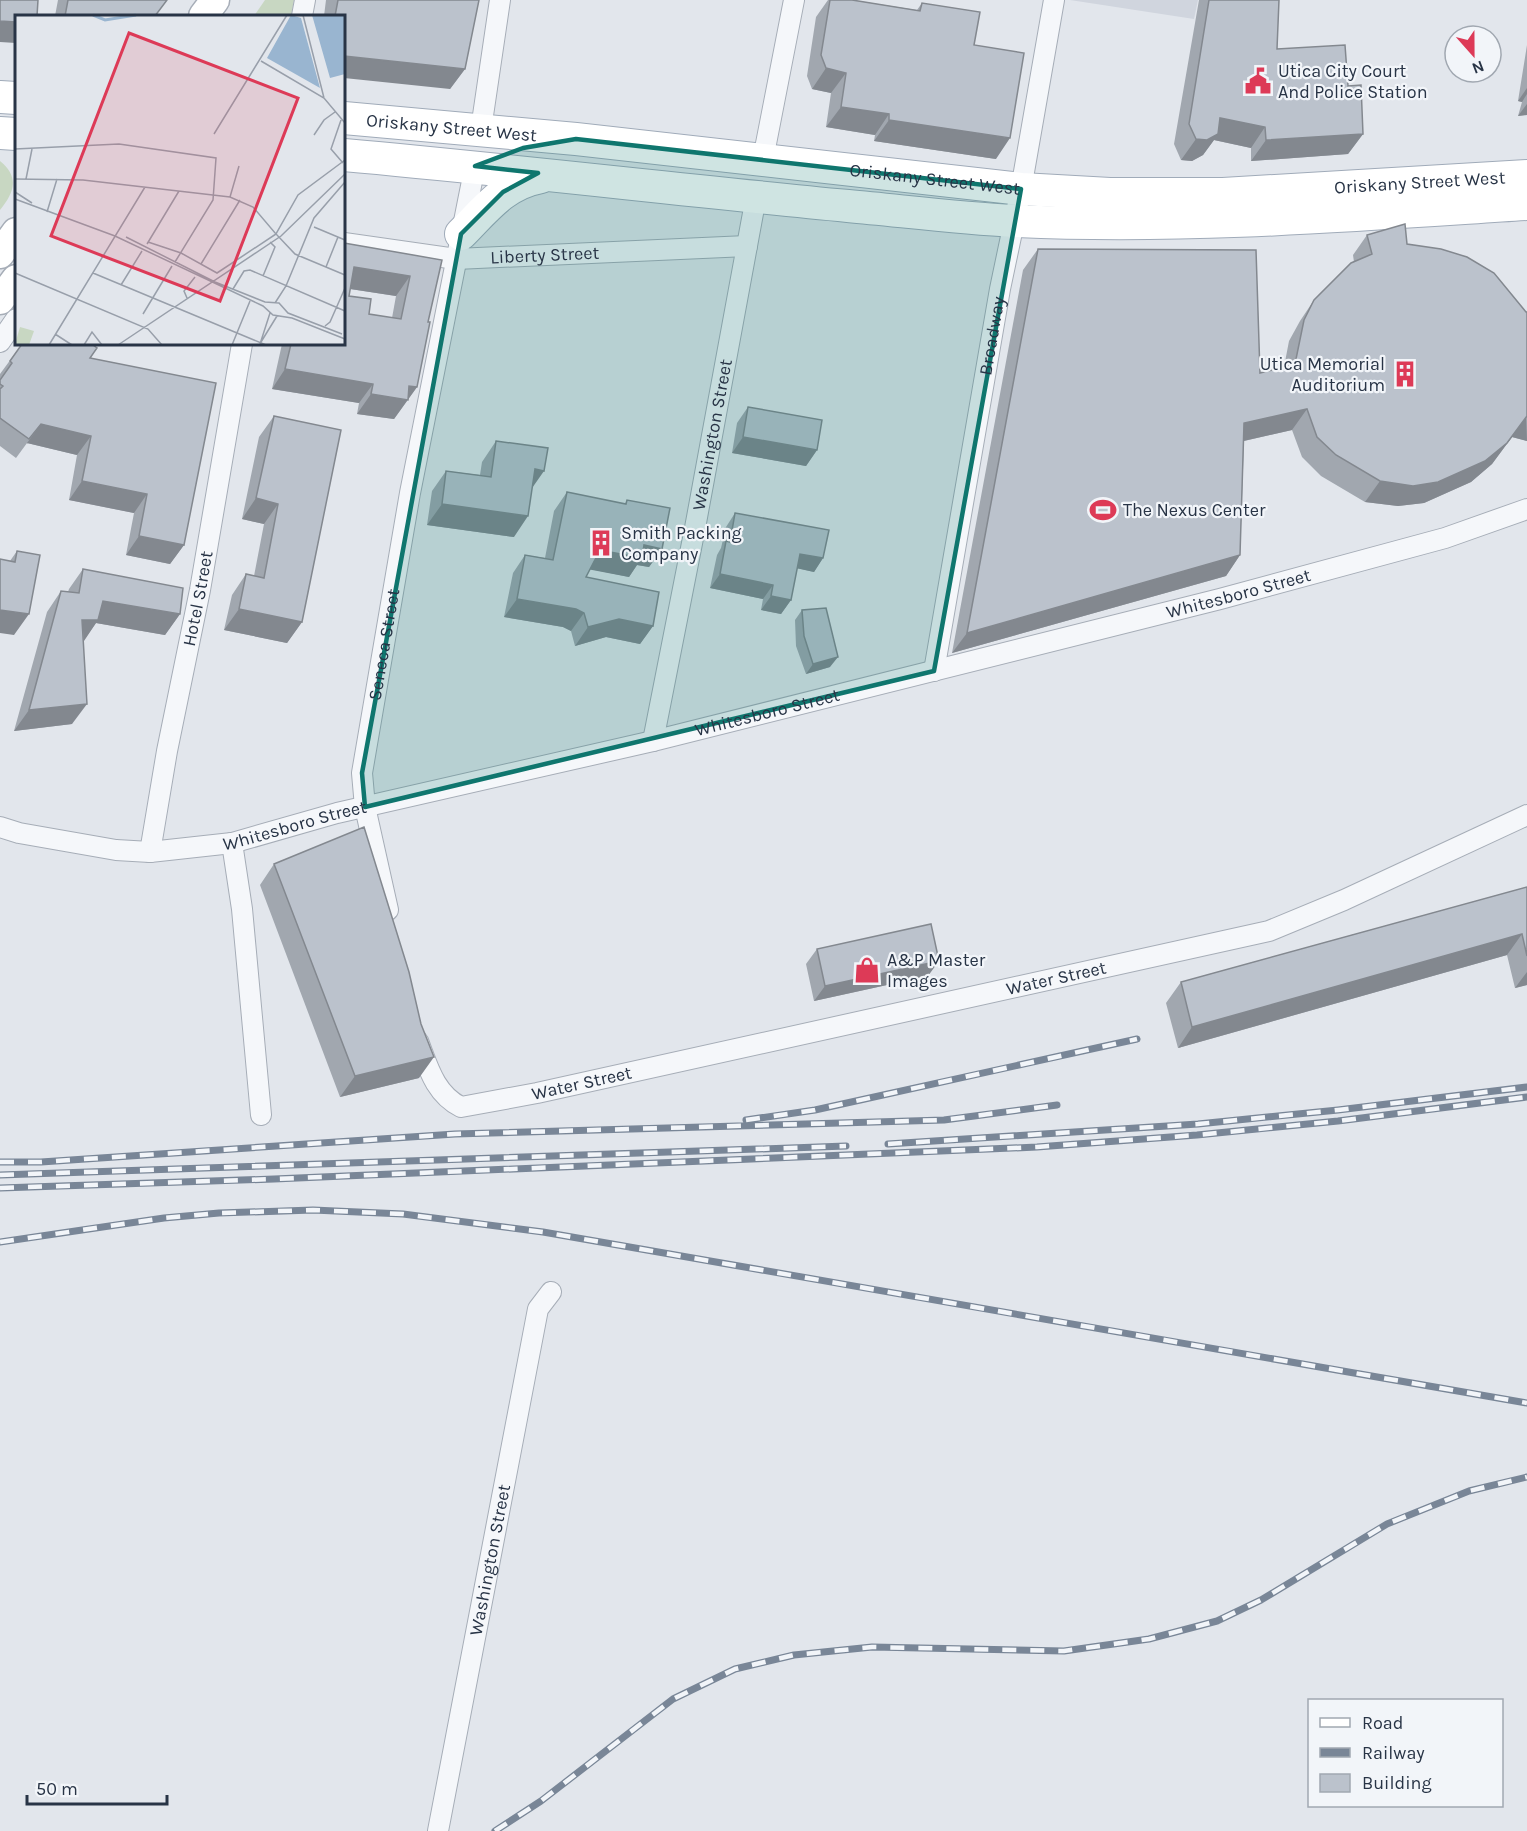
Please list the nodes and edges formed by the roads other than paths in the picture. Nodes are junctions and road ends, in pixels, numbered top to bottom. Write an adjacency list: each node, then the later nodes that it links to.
1 (214, 0): 6 (main road)
2 (304, 0): 7 (street)
3 (500, 0): 11 (street)
4 (794, 0): 16 (street)
5 (1054, 0): 20 (street, Broadway)
6 (204, 15)
7 (302, 15)
8 (0, 97): 9 (main road)
9 (15, 98)
10 (345, 118): 11 (main road, Oriskany Street West)
11 (481, 129): 14 (main road, Oriskany Street West)
12 (0, 133): 13 (main road)
13 (15, 134)
14 (576, 139): 16 (main road, Oriskany Street West); 17 (main road)
15 (345, 155): 17 (main road, Oriskany Street West)
16 (763, 159): 20 (main road, Oriskany Street West)
17 (475, 166): 18 (main road, Oriskany Street West); 26 (street, Seneca Street)
18 (552, 175): 21 (main road, Oriskany Street West); 26 (main road)
19 (1527, 176): 20 (main road, Oriskany Street West)
20 (1021, 189): 23 (street, Broadway)
21 (756, 197): 23 (main road, Oriskany Street West); 27 (street, Washington Street)
22 (1527, 204): 23 (main road, Oriskany Street West)
23 (1014, 221): 35 (street, Broadway)
24 (15, 233): 28 (main road)
25 (345, 243): 26 (street, Liberty Street)
26 (459, 246): 27 (street, Liberty Street); 37 (street, Seneca Street)
27 (747, 246): 36 (street, Washington Street)
28 (0, 254)
29 (15, 280): 30 (main road)
30 (0, 300)
31 (15, 320): 32 (street)
32 (0, 342)
33 (242, 345): 41 (street, Hotel Street)
34 (1527, 509): 35 (street, Whitesboro Street)
35 (934, 671): 36 (street, Whitesboro Street)
36 (653, 741): 37 (street, Whitesboro Street)
37 (364, 807): 40 (street, Whitesboro Street); 42 (street, Seneca Street)
38 (1527, 815): 43 (street, Water Street)
39 (0, 827): 41 (street, Whitesboro Street)
40 (232, 843): 41 (street, Whitesboro Street); 44 (street)
41 (150, 852)
42 (392, 929)
43 (413, 1018)
44 (261, 1115)
45 (551, 1292): 46 (street, Washington Street)
46 (438, 1831)

